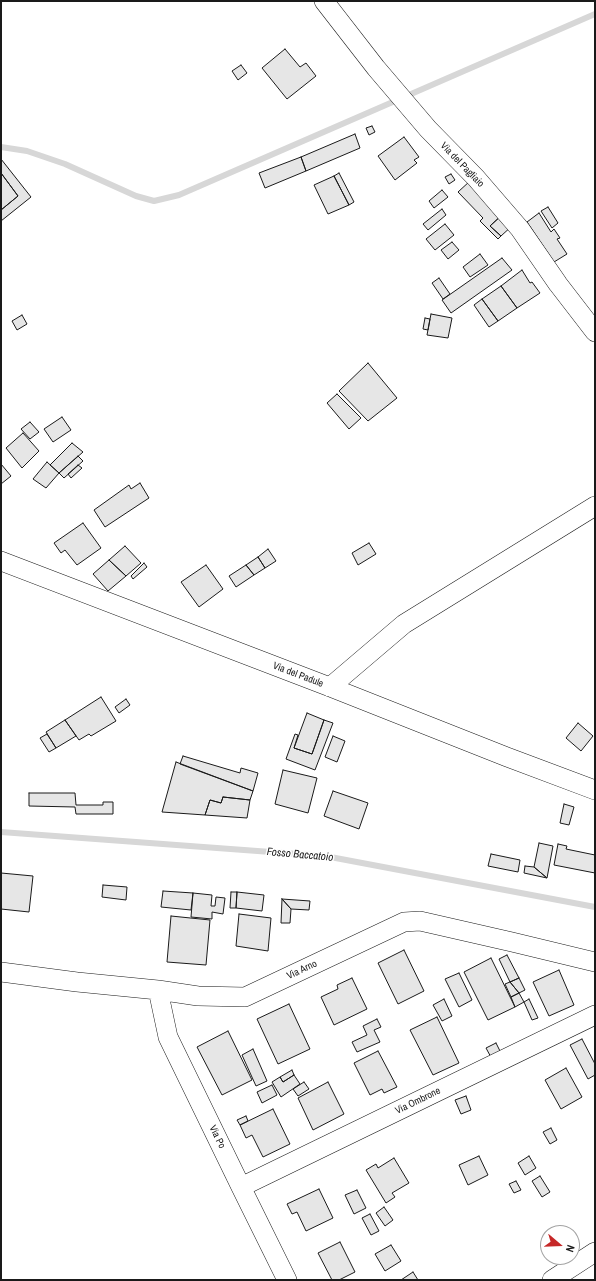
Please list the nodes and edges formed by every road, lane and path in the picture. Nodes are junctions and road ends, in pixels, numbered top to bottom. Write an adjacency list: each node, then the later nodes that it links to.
1 (324, 1): 2 (street, Via del Pagliaio)
2 (595, 332)
3 (595, 506): 5 (street)
4 (1, 561): 5 (street, Via del Padule)
5 (330, 687): 6 (street, Via del Padule)
6 (595, 790)
7 (595, 962): 9 (street, Via Arno)
8 (1, 972): 9 (street, Via Arno)
9 (158, 990): 11 (street, Via Po)
10 (595, 1014): 11 (street, Via Ombrone)
11 (240, 1187): 13 (street, Via Po)
12 (595, 1252): 14 (street)
13 (287, 1280)
14 (552, 1280)

